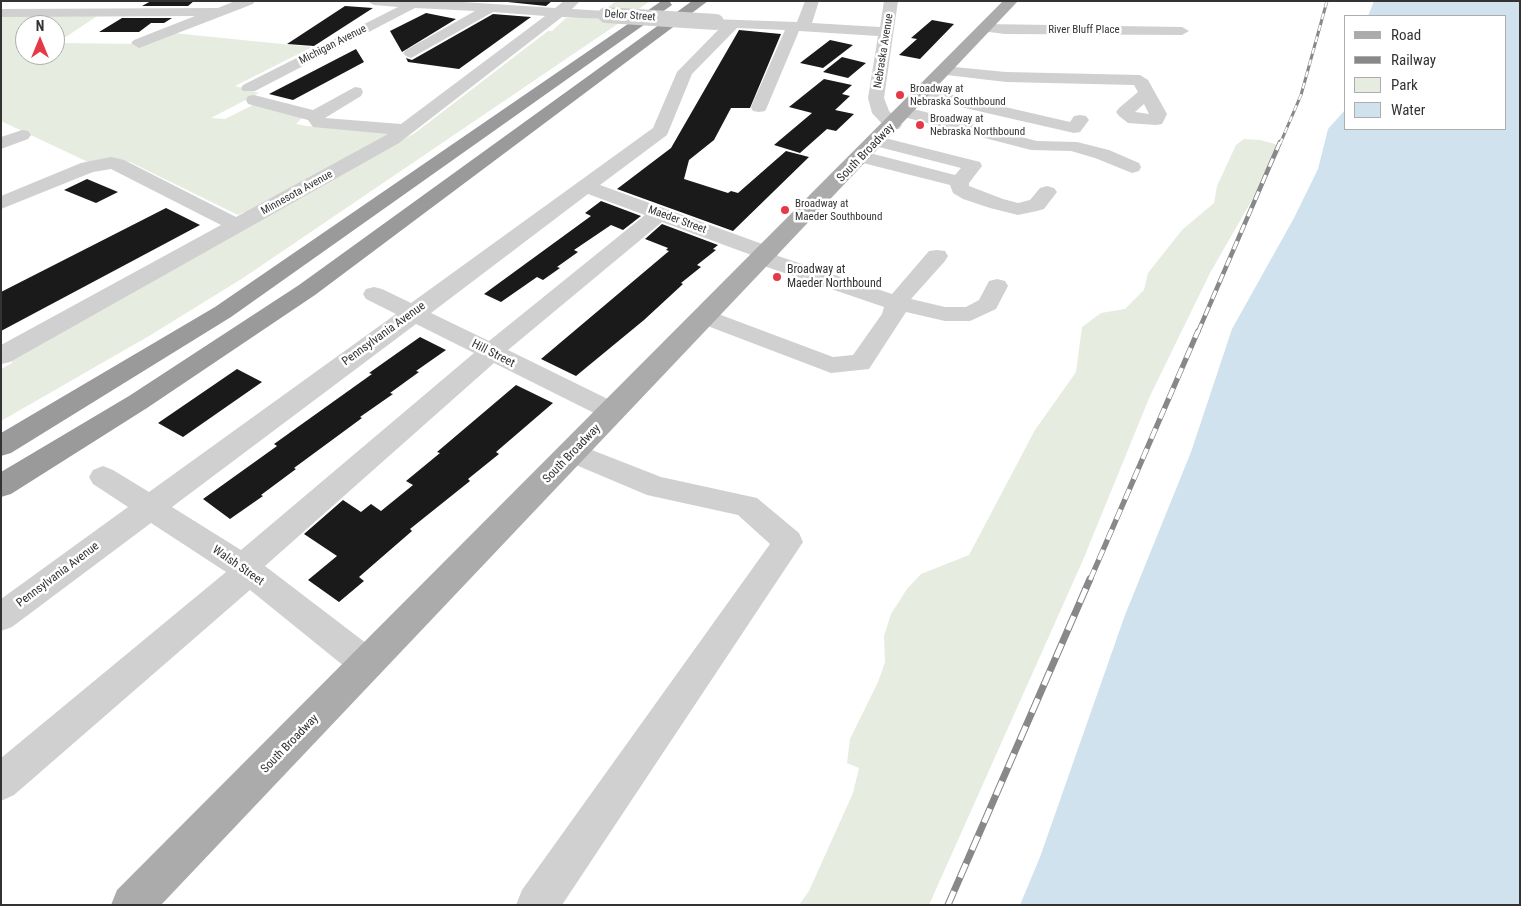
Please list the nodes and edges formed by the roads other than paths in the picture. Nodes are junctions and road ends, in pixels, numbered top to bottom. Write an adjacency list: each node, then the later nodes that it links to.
1 (248, 1): 11 (street)
2 (374, 1): 8 (street, Delor Street)
3 (670, 1): 46 (highway)
4 (701, 1): 49 (highway)
5 (812, 1): 14 (street)
6 (891, 1): 17 (street, Nebraska Avenue)
7 (1011, 1): 15 (main road, South Broadway)
8 (413, 2): 9 (street, Delor Street); 24 (street, Michigan Avenue)
9 (489, 6): 10 (street, Delor Street); 19 (street)
10 (568, 7): 13 (street, Delor Street, bridge); 27 (street, Minnesota Avenue)
11 (220, 12): 12 (street); 18 (street)
12 (1, 13)
13 (725, 22): 14 (street, Delor Street); 31 (street, Pennsylvania Avenue)
14 (799, 27): 17 (street, Delor Street); 23 (street)
15 (986, 28): 16 (street, River Bluff Place); 20 (main road, South Broadway)
16 (1182, 30)
17 (886, 32): 26 (street, Nebraska Avenue)
18 (139, 43)
19 (410, 53)
20 (944, 72): 22 (street); 26 (main road, South Broadway)
21 (355, 92): 24 (street)
22 (1146, 93)
23 (759, 107)
24 (315, 116): 27 (street)
25 (1080, 120): 26 (street)
26 (892, 126): 30 (street); 32 (street); 36 (main road, South Broadway)
27 (405, 130): 35 (street, Minnesota Avenue)
28 (22, 135): 29 (street)
29 (1, 144)
30 (1132, 167)
31 (587, 187): 34 (street, Maeder Street); 41 (street, Pennsylvania Avenue)
32 (1047, 192)
33 (1, 203): 35 (street)
34 (660, 214): 36 (street, Maeder Street); 43 (street)
35 (238, 226): 44 (street, Minnesota Avenue)
36 (765, 256): 40 (street, Maeder Street); 42 (main road, South Broadway)
37 (937, 256): 40 (street)
38 (997, 286): 40 (street, Maeder Street)
39 (374, 294): 41 (street, Hill Street)
40 (896, 303): 42 (street)
41 (414, 313): 43 (street, Hill Street); 50 (street, Pennsylvania Avenue)
42 (705, 317): 45 (main road, South Broadway)
43 (490, 353): 45 (street, Hill Street); 51 (street)
44 (1, 356)
45 (612, 412): 47 (main road, South Broadway)
46 (1, 446)
47 (574, 453): 53 (main road, South Broadway); 56 (street)
48 (103, 477): 50 (street, Walsh Street)
49 (1, 486)
50 (148, 507): 51 (street, Walsh Street); 52 (street, Pennsylvania Avenue)
51 (246, 570): 53 (street, Walsh Street); 54 (street)
52 (1, 617)
53 (367, 664): 55 (main road, South Broadway)
54 (1, 782)
55 (132, 905)
56 (537, 905)

